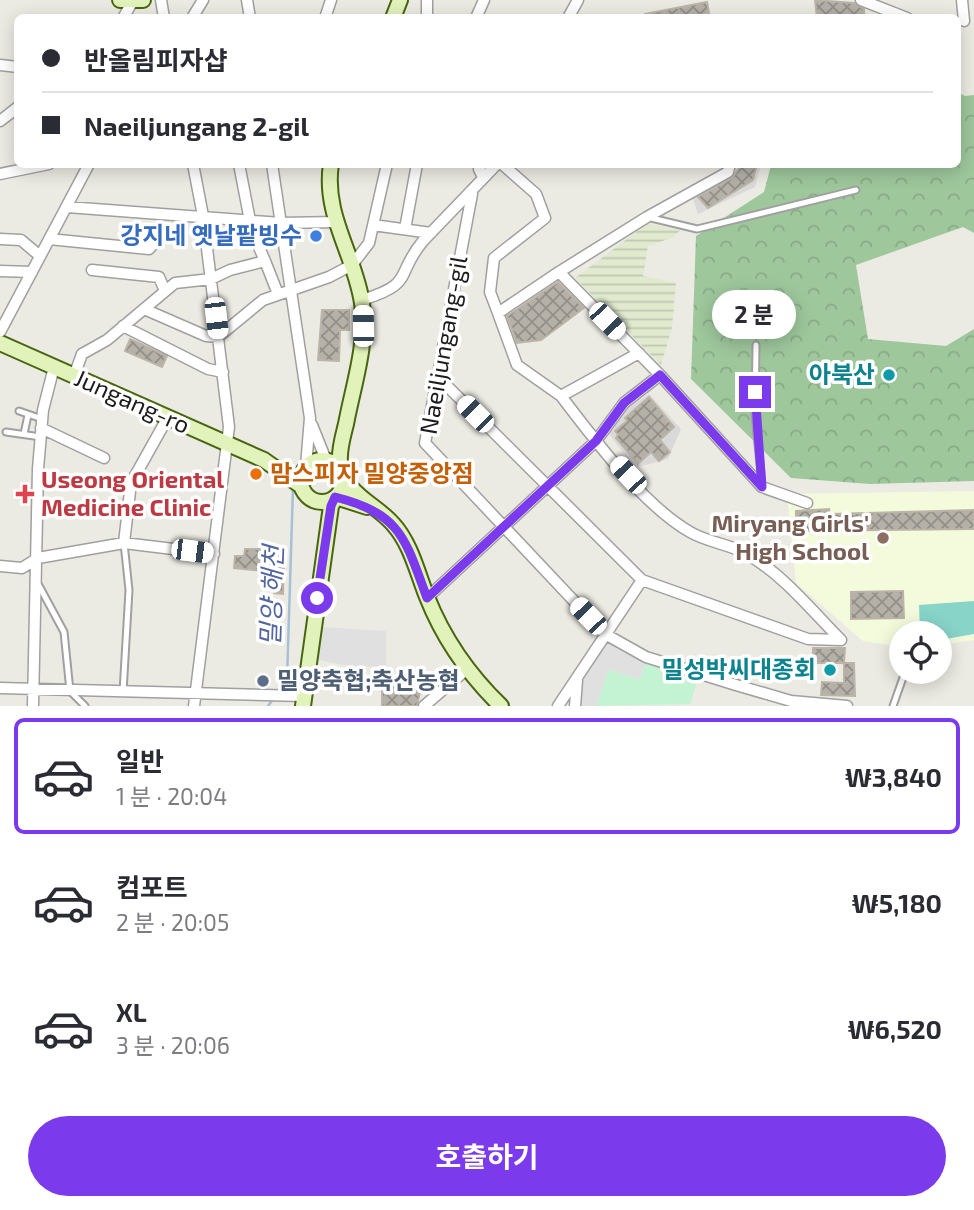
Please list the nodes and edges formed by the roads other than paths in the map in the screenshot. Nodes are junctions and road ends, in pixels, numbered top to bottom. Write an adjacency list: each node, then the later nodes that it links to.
1 (861, 0): 3 (street)
2 (962, 0): 4 (street)
3 (897, 14)
4 (965, 21)
5 (14, 110): 6 (street)
6 (0, 121)
7 (29, 168): 19 (street)
8 (87, 168): 23 (street)
9 (194, 168): 24 (street)
10 (240, 168): 26 (street)
11 (273, 168): 28 (street)
12 (331, 168): 27 (street)
13 (386, 168): 29 (street)
14 (415, 168): 30 (street)
15 (480, 168): 20 (street)
16 (495, 168): 20 (street)
17 (505, 168): 48 (street)
18 (729, 168): 25 (street)
19 (0, 174)
20 (483, 177): 22 (street)
21 (856, 190): 25 (lane)
22 (472, 194): 32 (street); 59 (street, Naeiljungang-gil)
23 (66, 207): 24 (street); 34 (street)
24 (203, 216): 26 (street); 42 (street)
25 (647, 217): 41 (street)
26 (249, 220): 28 (street); 36 (street)
27 (337, 222): 28 (street); 37 (street)
28 (281, 223): 43 (street)
29 (373, 225): 30 (street); 37 (street)
30 (405, 229): 32 (street)
31 (163, 232): 34 (street)
32 (431, 233): 46 (street)
33 (0, 239): 35 (street)
34 (49, 239): 35 (street)
35 (40, 256): 40 (street)
36 (265, 261): 42 (street); 45 (street)
37 (352, 265): 43 (street); 46 (street)
38 (92, 270): 44 (street)
39 (0, 271): 40 (street)
40 (32, 272): 50 (street)
41 (559, 272): 48 (street); 54 (street)
42 (211, 279): 44 (street); 51 (street)
43 (291, 290): 45 (street); 64 (street)
44 (165, 291): 47 (street)
45 (278, 295): 51 (street)
46 (362, 300): 65 (street)
47 (144, 309): 49 (street); 51 (street)
48 (498, 313): 60 (street)
49 (123, 326): 56 (street); 58 (street)
50 (0, 332)
51 (218, 337): 56 (street)
52 (0, 343): 55 (street, Jungang-ro)
53 (756, 345): 77 (lane)
54 (639, 353): 57 (street); 60 (street)
55 (54, 367): 58 (street, Jungang-ro); 66 (street)
56 (223, 372): 70 (street)
57 (660, 375): 69 (street); 77 (street)
58 (74, 376): 63 (street, Jungang-ro)
59 (439, 378): 76 (street); 82 (street, Naeiljungang-gil)
60 (561, 396): 69 (street)
61 (19, 411): 62 (lane)
62 (28, 415): 66 (lane); 68 (lane)
63 (168, 418): 70 (street, Jungang-ro); 84 (street)
64 (310, 418): 73 (street); 74 (street)
65 (346, 425): 73 (street); 75 (street)
66 (41, 428): 68 (lane); 71 (street); 86 (street)
67 (6, 432): 68 (lane)
68 (24, 434)
69 (596, 441): 76 (street); 88 (street)
70 (228, 446): 72 (street, Jungang-ro); 85 (street)
71 (104, 458)
72 (264, 460): 74 (street); 78 (street)
73 (326, 460): 74 (street); 75 (street)
74 (306, 466): 78 (street)
75 (342, 472): 79 (street); 81 (street)
76 (547, 485): 82 (street); 88 (street)
77 (762, 487): 80 (street)
78 (305, 492): 79 (street); 83 (street)
79 (335, 497): 81 (street); 83 (street)
80 (807, 503)
81 (374, 510): 90 (street)
82 (502, 527): 90 (street); 91 (street, Naeiljungang-gil)
83 (326, 534): 100 (street)
84 (124, 543): 85 (street); 86 (street); 98 (lane)
85 (214, 554): 99 (street)
86 (38, 558): 87 (street); 89 (street)
87 (0, 566)
88 (642, 580): 91 (street)
89 (37, 582): 96 (street); 97 (lane)
90 (427, 598): 92 (street)
91 (606, 634): 93 (street); 108 (street, Naeiljungang-gil)
92 (466, 670): 104 (street); 105 (street)
93 (577, 680): 106 (street); 107 (street)
94 (901, 684): 109 (lane)
95 (0, 688): 96 (street)
96 (33, 689): 97 (street); 101 (street)
97 (70, 691): 98 (street); 102 (lane)
98 (123, 692): 99 (street)
99 (196, 693): 100 (street); 103 (street)
100 (302, 699)
101 (33, 706)
102 (85, 706)
103 (194, 706)
104 (424, 706)
105 (501, 706)
106 (558, 706)
107 (575, 706)
108 (847, 706)
109 (893, 706)

